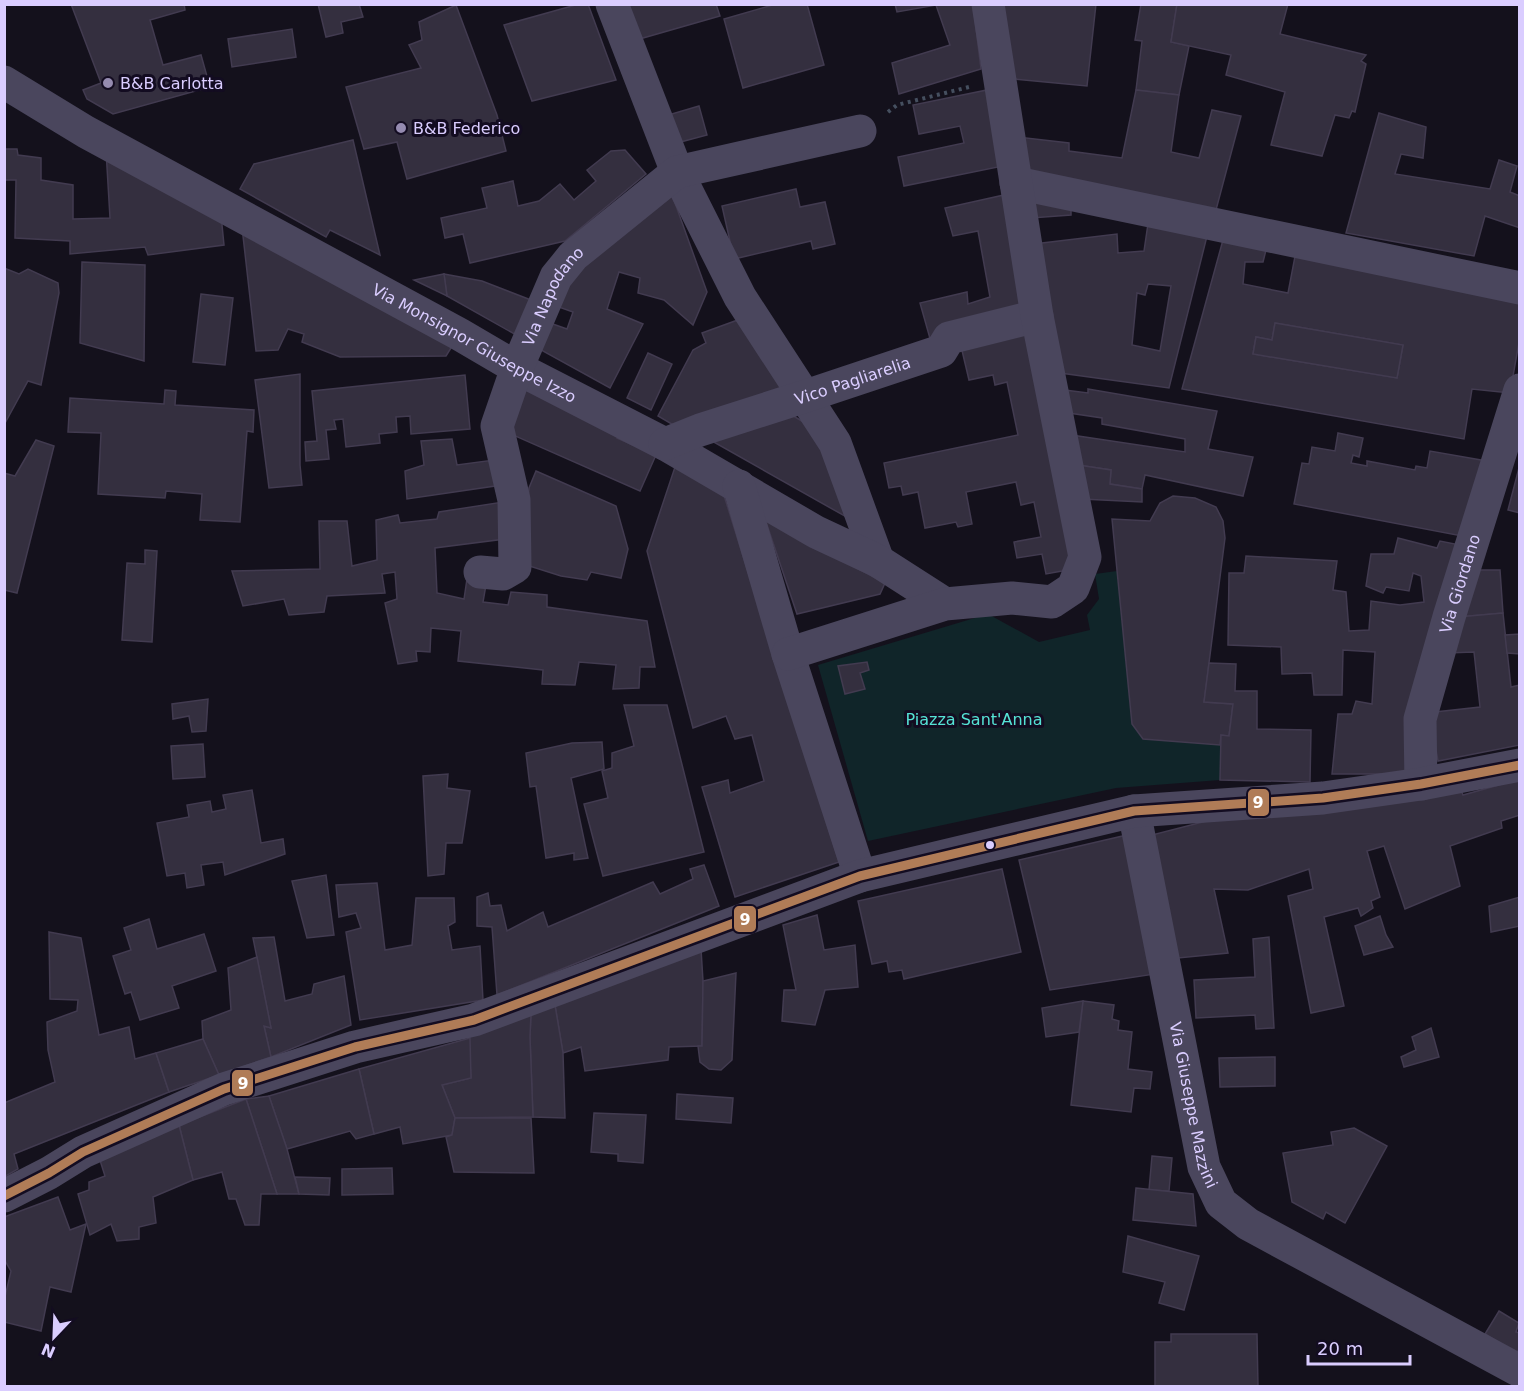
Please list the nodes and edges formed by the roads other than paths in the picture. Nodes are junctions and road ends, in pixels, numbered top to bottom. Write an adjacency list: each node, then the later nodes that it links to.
1 (612, 4): 5 (street)
2 (988, 4): 6 (street)
3 (4, 82): 9 (street, Via Monsignor Giuseppe Izzo)
4 (860, 131): 5 (street, Via Napodano)
5 (676, 172): 9 (street, Via Napodano); 11 (street)
6 (1016, 183): 7 (street); 8 (street)
7 (1520, 288)
8 (1037, 316): 11 (street, Vico Pagliarelia); 16 (street)
9 (517, 368): 12 (street, Via Monsignor Giuseppe Izzo); 15 (street, Via Napodano)
10 (1520, 390): 19 (street, Via Giordano)
11 (806, 396): 12 (street, Vico Pagliarelia); 14 (street)
12 (665, 444): 13 (street, Via Monsignor Giuseppe Izzo)
13 (739, 486): 14 (street, Via Monsignor Giuseppe Izzo); 17 (street)
14 (878, 561): 16 (street, Via Monsignor Giuseppe Izzo)
15 (480, 572)
16 (945, 604): 17 (street)
17 (788, 654): 21 (street)
18 (1520, 765): 19 (street)
19 (1421, 784): 20 (street)
20 (1134, 811): 21 (street); 23 (street, Via Giuseppe Mazzini)
21 (860, 876): 22 (street)
22 (4, 1196)
23 (1520, 1371)

